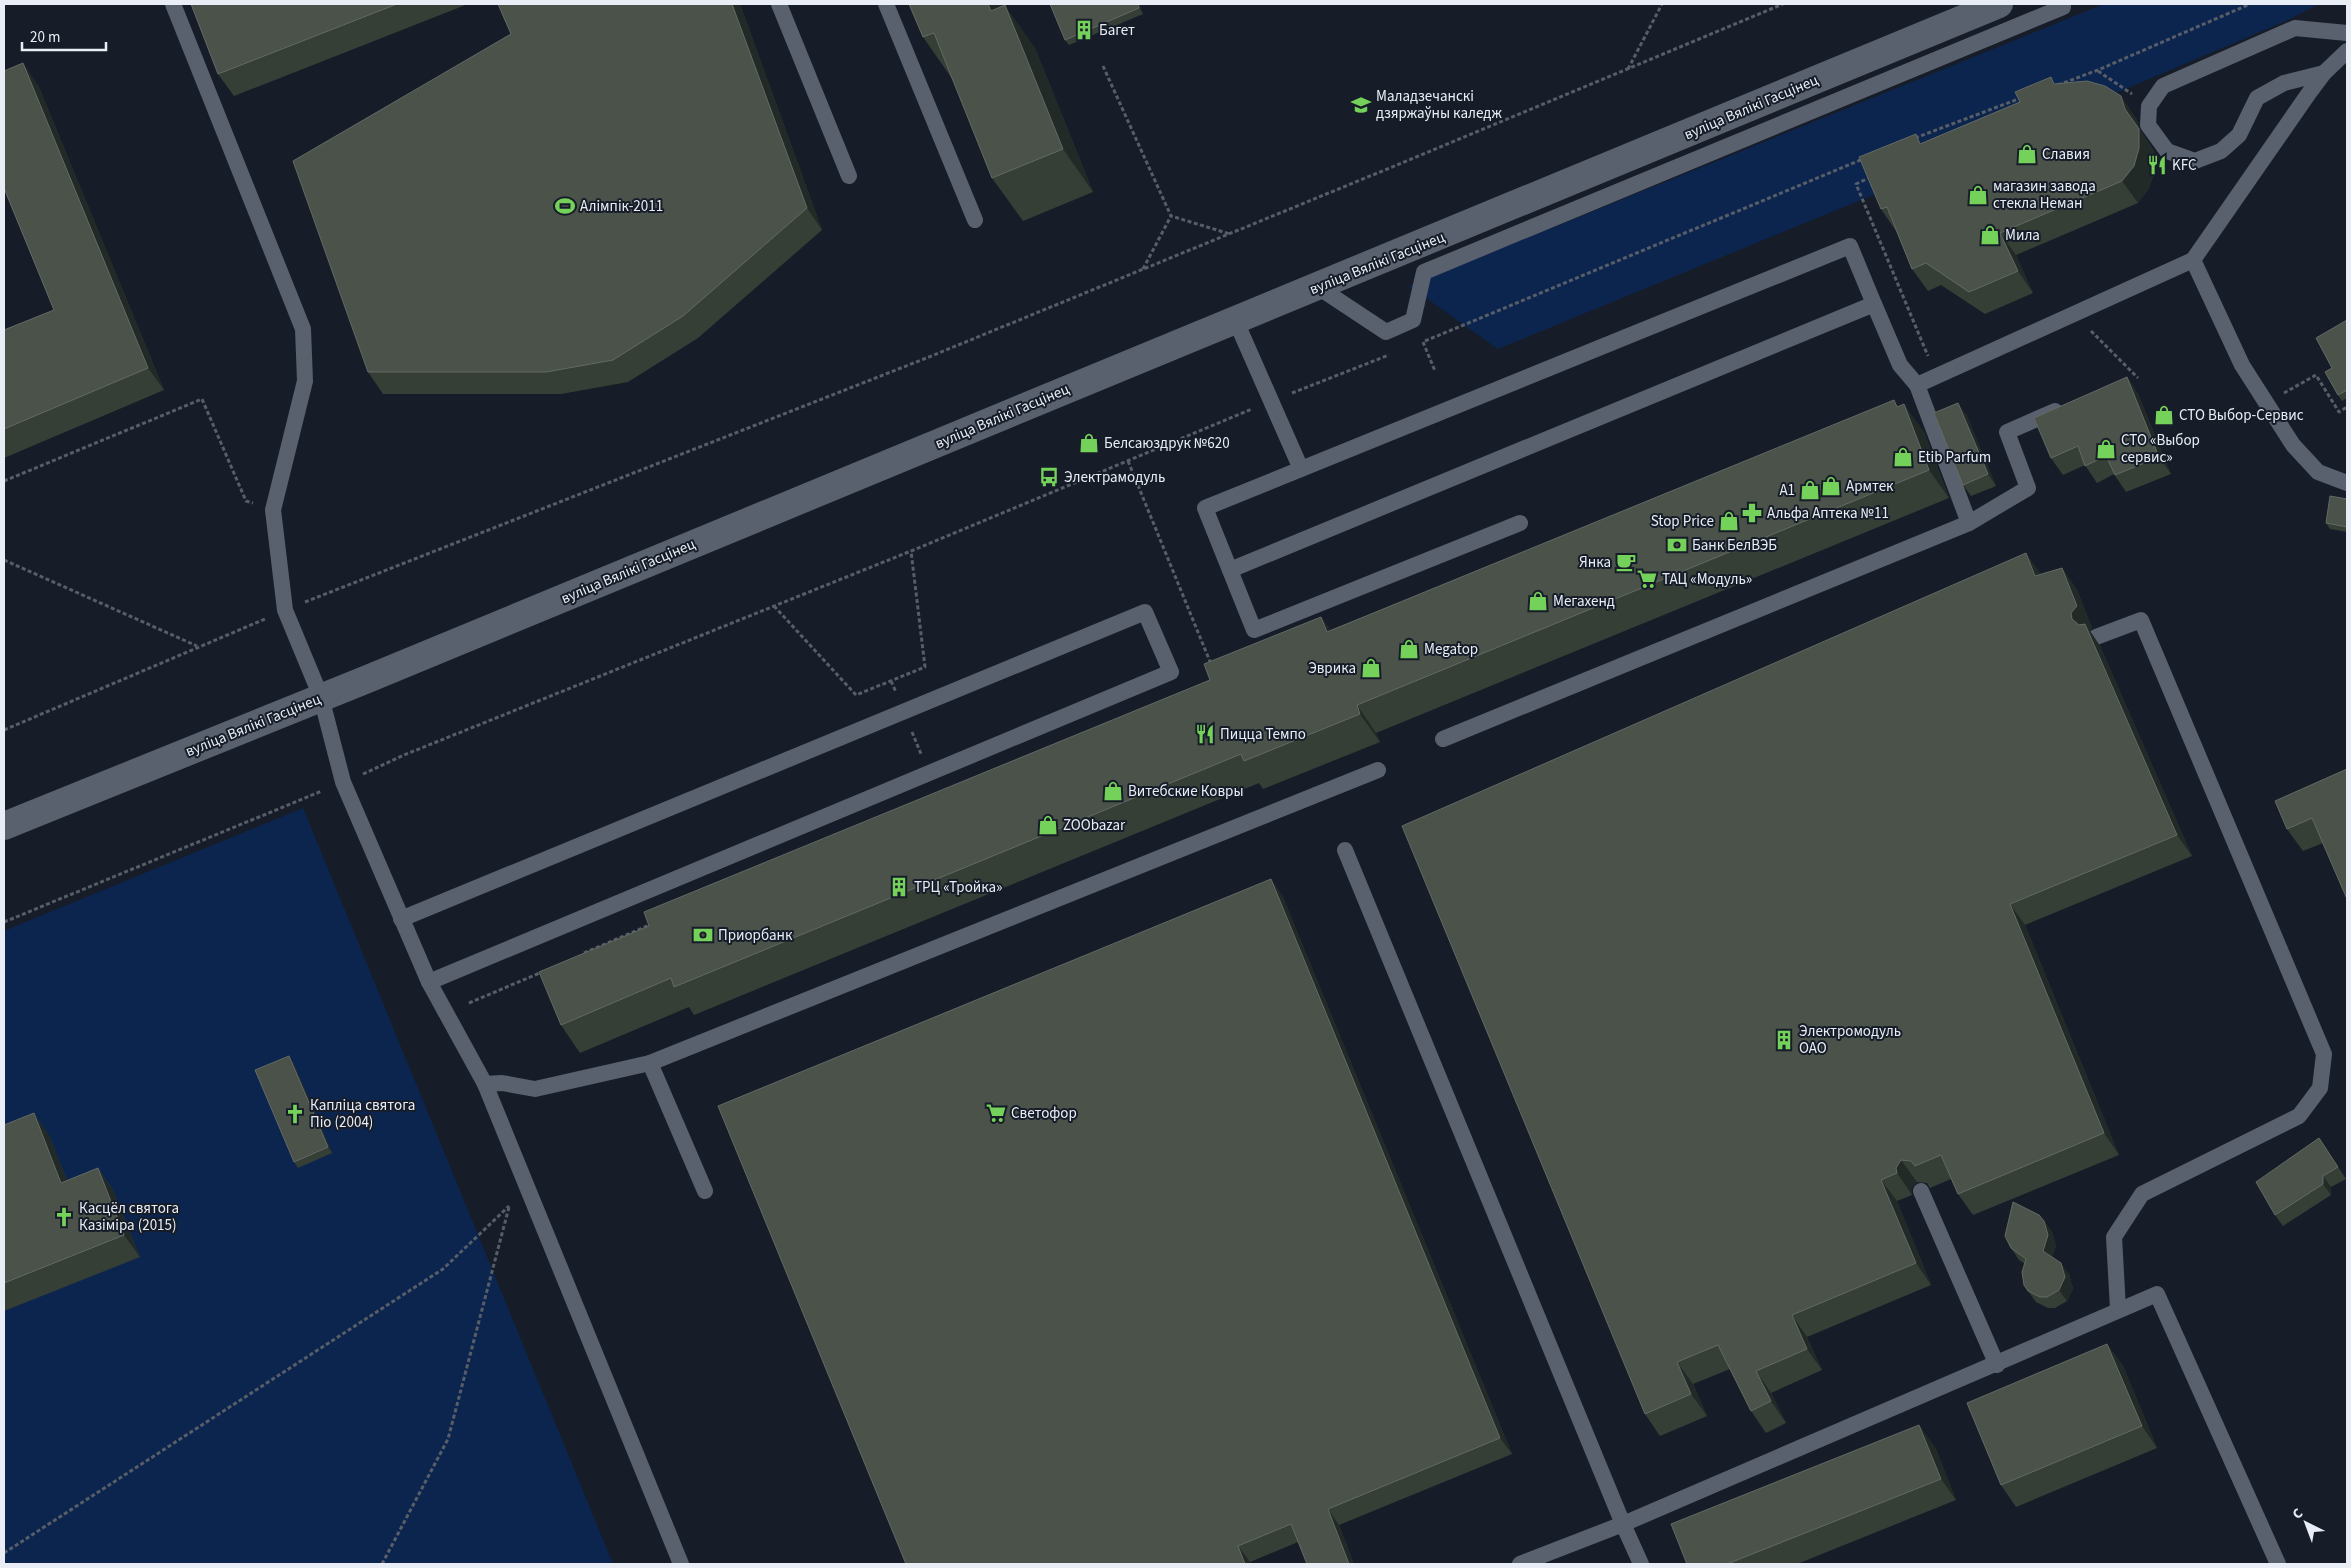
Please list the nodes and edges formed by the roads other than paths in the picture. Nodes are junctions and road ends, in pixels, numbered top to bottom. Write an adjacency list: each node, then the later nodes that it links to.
1 (173, 4): 23 (lane)
2 (779, 4): 9 (lane)
3 (886, 4): 10 (lane)
4 (1999, 4): 12 (main road, вуліца Вялікі Гасцінец)
5 (2063, 4): 12 (lane)
6 (2347, 33): 8 (lane)
7 (2347, 51): 8 (lane)
8 (2324, 73): 11 (lane)
9 (849, 176)
10 (975, 220)
11 (2193, 260): 15 (lane); 18 (lane)
12 (1318, 288): 14 (main road, вуліца Вялікі Гасцінец)
13 (1874, 304): 15 (lane); 17 (lane); 21 (lane)
14 (1235, 319): 17 (lane); 23 (main road, вуліца Вялікі Гасцінец)
15 (1916, 385): 20 (lane)
16 (2069, 405): 20 (lane)
17 (1301, 470): 21 (lane)
18 (2347, 483)
19 (1520, 523): 21 (lane)
20 (1969, 523): 24 (lane)
21 (1230, 570)
22 (2096, 637): 34 (lane)
23 (321, 697): 26 (main road, вуліца Вялікі Гасцінец); 28 (lane)
24 (1443, 739)
25 (1378, 770): 30 (lane)
26 (4, 826)
27 (1345, 850): 36 (lane)
28 (401, 919): 29 (lane); 29 (lane)
29 (429, 982): 31 (lane)
30 (650, 1063): 31 (lane); 32 (lane)
31 (485, 1084): 37 (lane)
32 (705, 1191)
33 (1921, 1191): 35 (lane)
34 (2118, 1309): 35 (lane); 40 (lane)
35 (1996, 1365): 36 (lane)
36 (1623, 1524): 38 (lane); 39 (lane)
37 (681, 1564)
38 (1520, 1564)
39 (1641, 1564)
40 (2278, 1564)

